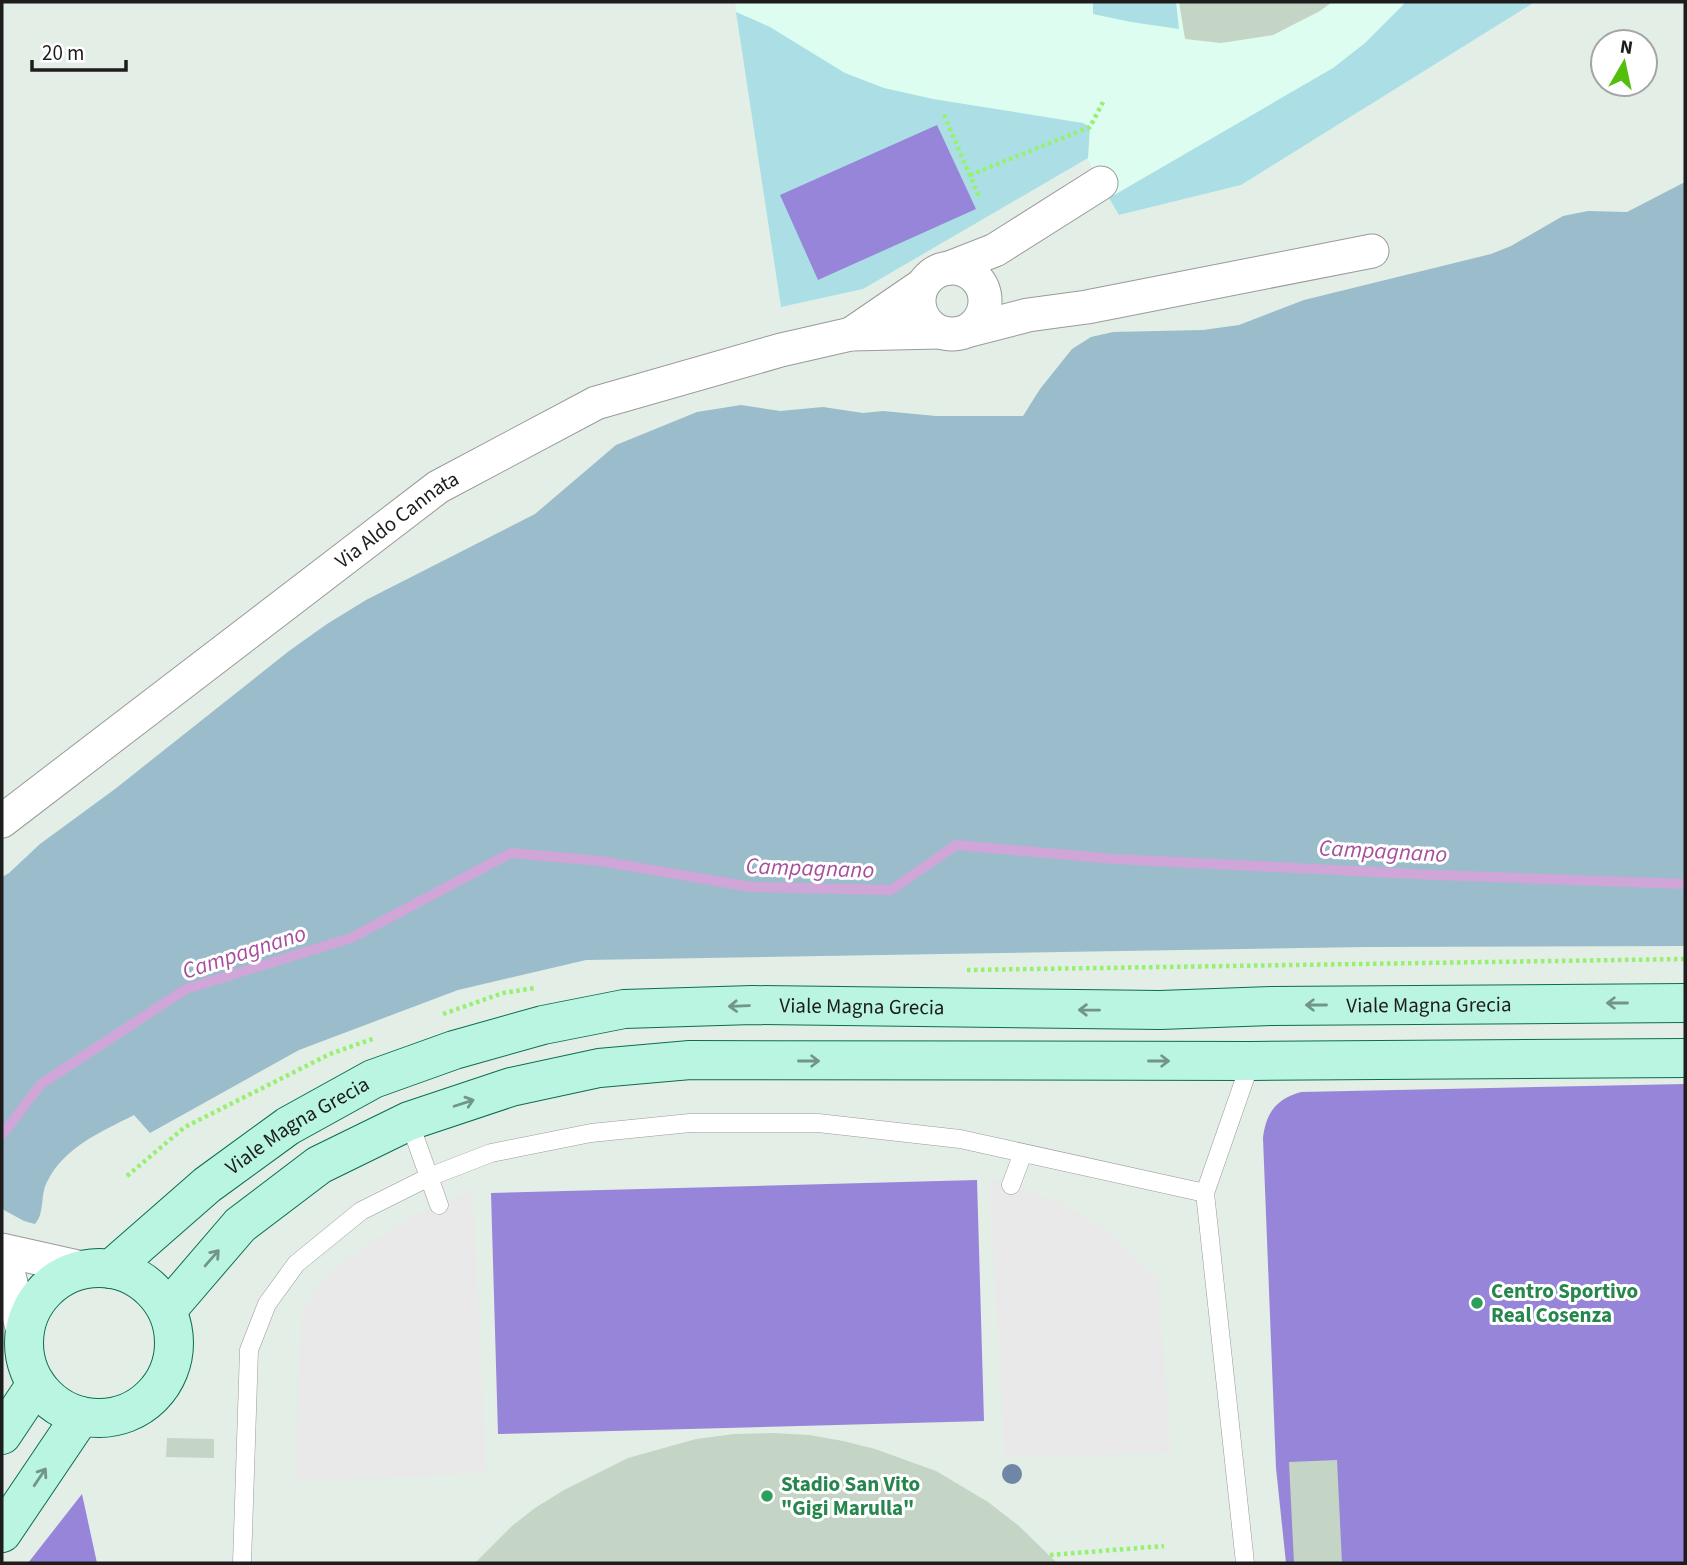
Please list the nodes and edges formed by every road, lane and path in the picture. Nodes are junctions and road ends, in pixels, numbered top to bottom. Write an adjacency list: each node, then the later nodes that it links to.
1 (1103, 103): 3 (path)
2 (944, 115): 3 (path)
3 (970, 175): 5 (path)
4 (1101, 183): 6 (street, Via Aldo Cannata)
5 (980, 199)
6 (995, 250): 8 (street, Via Aldo Cannata); 10 (street)
7 (1372, 251): 11 (street, Via Aldo Cannata)
8 (949, 268): 9 (street, Via Aldo Cannata); 10 (street)
9 (921, 286): 12 (street); 13 (street, Via Aldo Cannata)
10 (984, 293): 11 (street); 12 (street)
11 (1028, 315): 12 (street, Via Aldo Cannata)
12 (954, 331): 13 (street, Via Aldo Cannata)
13 (851, 334): 14 (street, Via Aldo Cannata)
14 (2, 821)
15 (1685, 1003): 25 (street, Viale Magna Grecia, one-way to 25)
16 (1685, 1058): 17 (street, Viale Magna Grecia)
17 (1251, 1061): 18 (street, Viale Magna Grecia, one-way to 17); 22 (lane)
18 (409, 1121): 20 (lane); 26 (street, Viale Magna Grecia, one-way to 18)
19 (1023, 1153): 20 (lane); 21 (lane); 22 (lane)
20 (429, 1177): 23 (lane); 34 (lane)
21 (1011, 1185)
22 (1205, 1193): 35 (lane)
23 (439, 1205)
24 (3, 1250): 25 (street); 27 (street)
25 (99, 1269): 26 (street); 27 (street, Viale Magna Grecia)
26 (167, 1310): 29 (street)
27 (24, 1336): 28 (street)
28 (36, 1384): 29 (street); 30 (street)
29 (80, 1416): 31 (street, one-way to 29)
30 (2, 1435)
31 (2, 1533)
32 (1164, 1546): 33 (path)
33 (1050, 1555)
34 (242, 1563)
35 (1245, 1563)

